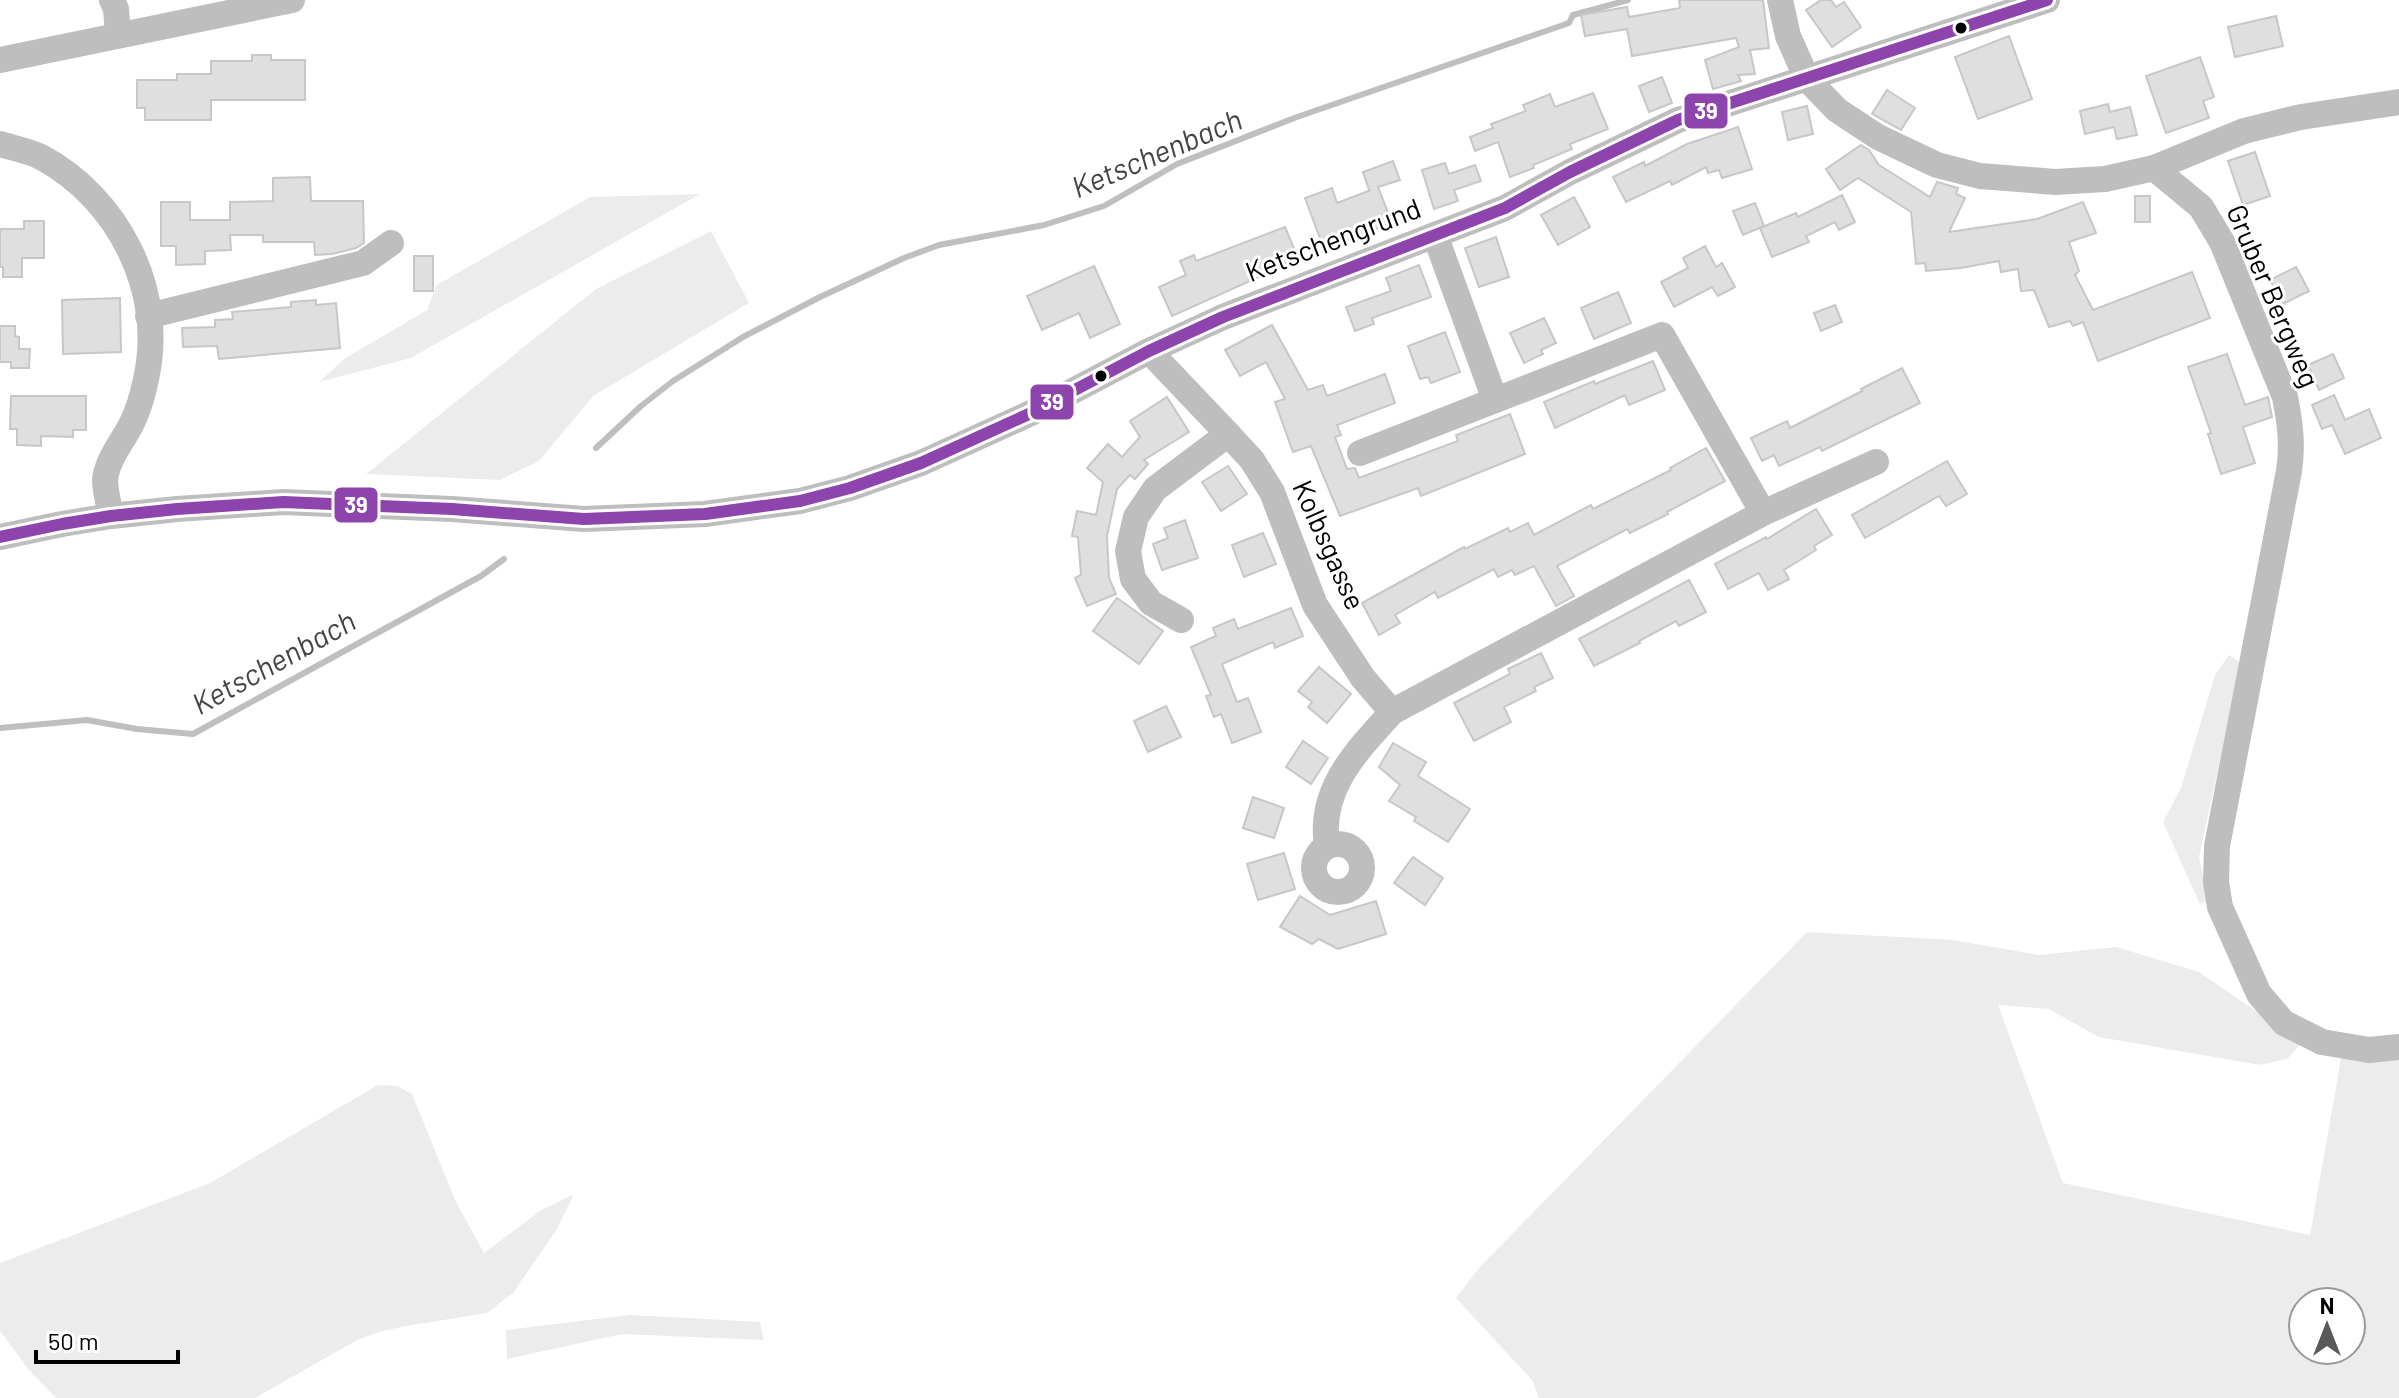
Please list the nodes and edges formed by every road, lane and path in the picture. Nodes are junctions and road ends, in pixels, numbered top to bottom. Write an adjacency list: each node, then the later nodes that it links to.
1 (112, 0): 5 (street)
2 (292, 0): 5 (street)
3 (1780, 0): 7 (street)
4 (2047, 0): 7 (street, Ketschengrund)
5 (118, 35): 6 (street)
6 (0, 60)
7 (1807, 79): 10 (street); 11 (street, Ketschengrund)
8 (2399, 102): 10 (street)
9 (0, 144): 13 (street)
10 (2154, 168): 25 (street, Gruber Bergweg)
11 (1435, 235): 14 (street, Ketschengrund); 15 (street)
12 (391, 243): 13 (street)
13 (148, 316): 20 (street)
14 (1149, 351): 16 (street, Kolbsgasse); 20 (street, Ketschengrund)
15 (1495, 400): 17 (street); 19 (street)
16 (1228, 434): 22 (street); 23 (street, Kolbsgasse)
17 (1360, 453)
18 (1876, 462): 19 (street)
19 (1763, 513): 23 (street)
20 (111, 516): 21 (street, Ketschengrund)
21 (0, 537)
22 (1181, 620)
23 (1392, 712): 24 (street)
24 (1327, 846)
25 (2399, 1047)

